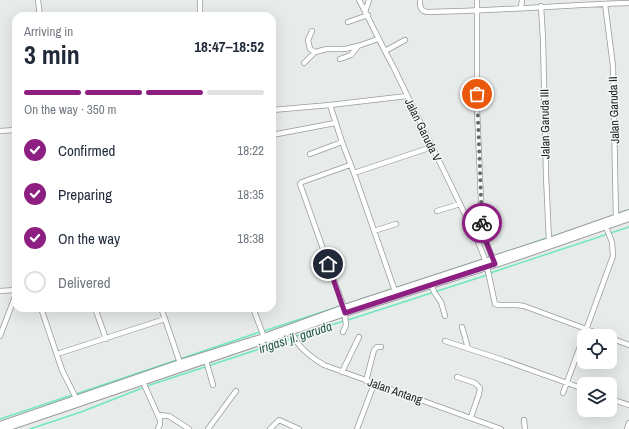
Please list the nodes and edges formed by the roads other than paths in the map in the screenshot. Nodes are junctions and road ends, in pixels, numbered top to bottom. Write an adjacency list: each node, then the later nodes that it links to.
1 (38, 0): 16 (street)
2 (200, 0): 17 (street)
3 (359, 0): 18 (street, Jalan Garuda V)
4 (369, 0): 18 (street)
5 (420, 0): 15 (street)
6 (477, 0): 15 (street)
7 (522, 0): 14 (street)
8 (548, 0): 13 (street)
9 (580, 2): 11 (street); 13 (street)
10 (629, 3): 11 (street)
11 (605, 4): 44 (street, Jalan Garuda II)
12 (540, 6): 13 (street); 14 (street); 48 (street, Jalan Garuda III)
13 (547, 6)
14 (521, 8): 15 (street)
15 (477, 11): 50 (street)
16 (40, 12)
17 (200, 12)
18 (367, 13): 19 (street); 21 (street, Jalan Garuda V)
19 (348, 22)
20 (312, 31): 25 (street)
21 (378, 40): 23 (street); 24 (street, Jalan Garuda V)
22 (404, 40): 24 (street)
23 (358, 46): 25 (street); 26 (street)
24 (385, 51): 28 (street, Jalan Garuda V)
25 (314, 52): 27 (street)
26 (340, 59)
27 (304, 63)
28 (407, 96): 29 (street); 36 (street, Jalan Garuda V)
29 (330, 105): 30 (street); 31 (street)
30 (276, 110)
31 (335, 123): 34 (street); 35 (street)
32 (12, 130): 33 (street)
33 (0, 132)
34 (276, 134)
35 (342, 142): 37 (street); 38 (street)
36 (432, 147): 39 (street); 40 (street, Jalan Garuda V)
37 (310, 154)
38 (350, 165): 39 (street); 57 (street)
39 (354, 173): 47 (street)
40 (460, 204): 41 (street); 51 (street, Jalan Garuda V)
41 (437, 211)
42 (629, 212): 44 (main road)
43 (629, 218): 44 (main road)
44 (616, 220): 46 (main road); 48 (main road)
45 (396, 224): 47 (street)
46 (606, 226): 49 (main road); 65 (street)
47 (374, 231): 55 (street)
48 (549, 241): 49 (main road)
49 (519, 253): 50 (main road)
50 (494, 262): 51 (main road)
51 (487, 269): 54 (main road); 55 (main road); 65 (street, Jalan Garuda V)
52 (0, 290): 53 (street)
53 (12, 290)
54 (434, 290): 55 (main road); 62 (street)
55 (396, 294): 57 (main road)
56 (12, 304): 67 (street)
57 (345, 311): 66 (street); 68 (main road); 69 (main road)
58 (42, 312): 77 (street)
59 (96, 312): 71 (street)
60 (162, 312): 63 (street)
61 (255, 312): 69 (street)
62 (445, 316)
63 (165, 319): 71 (street); 80 (street)
64 (462, 327): 76 (street)
65 (587, 329)
66 (343, 332)
67 (0, 336)
68 (294, 336): 79 (main road); 81 (street, Jalan Antang)
69 (264, 337): 79 (main road)
70 (359, 337): 81 (street)
71 (106, 339): 77 (street)
72 (446, 341): 76 (street)
73 (617, 341): 74 (street)
74 (629, 345)
75 (381, 347): 83 (street)
76 (468, 348): 84 (street)
77 (57, 354): 91 (street)
78 (577, 355): 84 (street)
79 (206, 362): 80 (main road); 86 (street); 87 (main road)
80 (180, 363): 91 (main road)
81 (342, 372): 83 (street, Jalan Antang)
82 (457, 377): 95 (street)
83 (366, 381): 85 (street, Jalan Antang)
84 (566, 383): 88 (street); 90 (street)
85 (374, 384): 95 (street, Jalan Antang); 105 (street)
86 (213, 385)
87 (146, 386): 94 (street); 99 (main road)
88 (577, 387)
89 (236, 391): 102 (street)
90 (563, 393)
91 (76, 398): 98 (main road)
92 (617, 402): 93 (street)
93 (629, 406)
94 (158, 415): 100 (street); 101 (street)
95 (471, 417): 106 (street, Jalan Antang)
96 (524, 420): 107 (street)
97 (629, 423): 108 (street)
98 (1, 427): 99 (main road)
99 (15, 427)
100 (158, 429)
101 (189, 429)
102 (208, 429)
103 (270, 429): 104 (street)
104 (299, 429)
105 (356, 429)
106 (501, 429)
107 (525, 429)
108 (627, 429)

